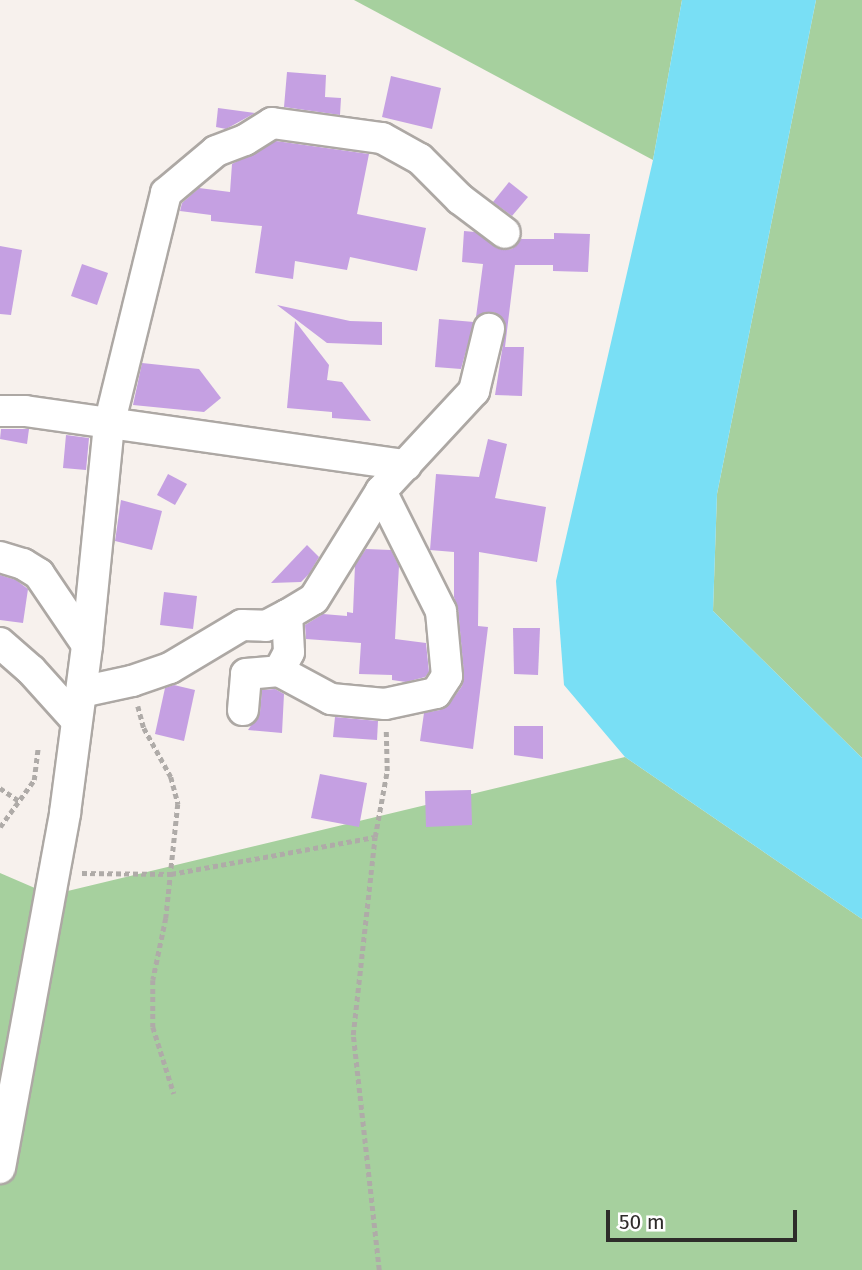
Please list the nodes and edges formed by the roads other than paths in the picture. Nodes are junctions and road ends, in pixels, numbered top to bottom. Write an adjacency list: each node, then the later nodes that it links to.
1 (505, 233): 4 (street)
2 (489, 329): 5 (street)
3 (0, 411): 4 (street)
4 (109, 425): 5 (street); 10 (street)
5 (406, 465): 6 (street)
6 (381, 491): 8 (street); 11 (street)
7 (0, 557): 10 (street)
8 (287, 615): 11 (street); 12 (street)
9 (0, 643): 14 (street)
10 (87, 645): 12 (street)
11 (279, 671): 13 (street)
12 (81, 691): 14 (street)
13 (243, 710)
14 (76, 720): 15 (street)
15 (0, 1168)

